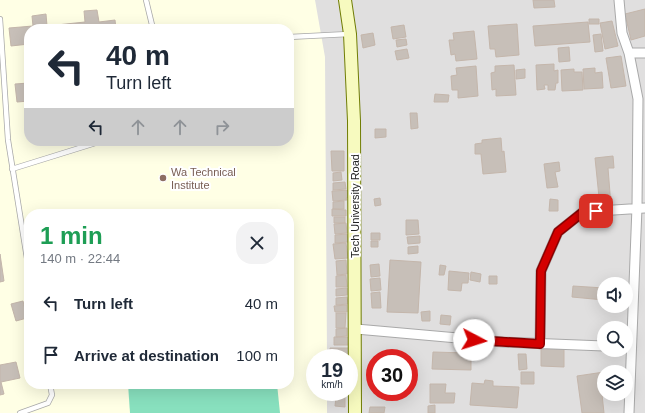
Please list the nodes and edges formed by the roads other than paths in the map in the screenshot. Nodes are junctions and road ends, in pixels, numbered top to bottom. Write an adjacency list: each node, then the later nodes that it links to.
1 (146, 0): 5 (lane)
2 (345, 0): 6 (street, Tech University Road)
3 (619, 0): 8 (street)
4 (0, 19): 11 (lane)
5 (152, 24)
6 (350, 34): 7 (lane); 15 (street, Tech University Road)
7 (294, 37)
8 (629, 53): 9 (street); 12 (street)
9 (645, 53)
10 (86, 146): 11 (lane)
11 (12, 169): 13 (lane)
12 (641, 208): 14 (street); 16 (street)
13 (24, 241)
14 (631, 321)
15 (356, 329): 16 (street); 21 (street, Tech University Road)
16 (540, 344): 17 (street)
17 (597, 346)
18 (629, 357): 22 (street)
19 (51, 389): 20 (lane)
20 (20, 413)
21 (355, 413)
22 (629, 413)

